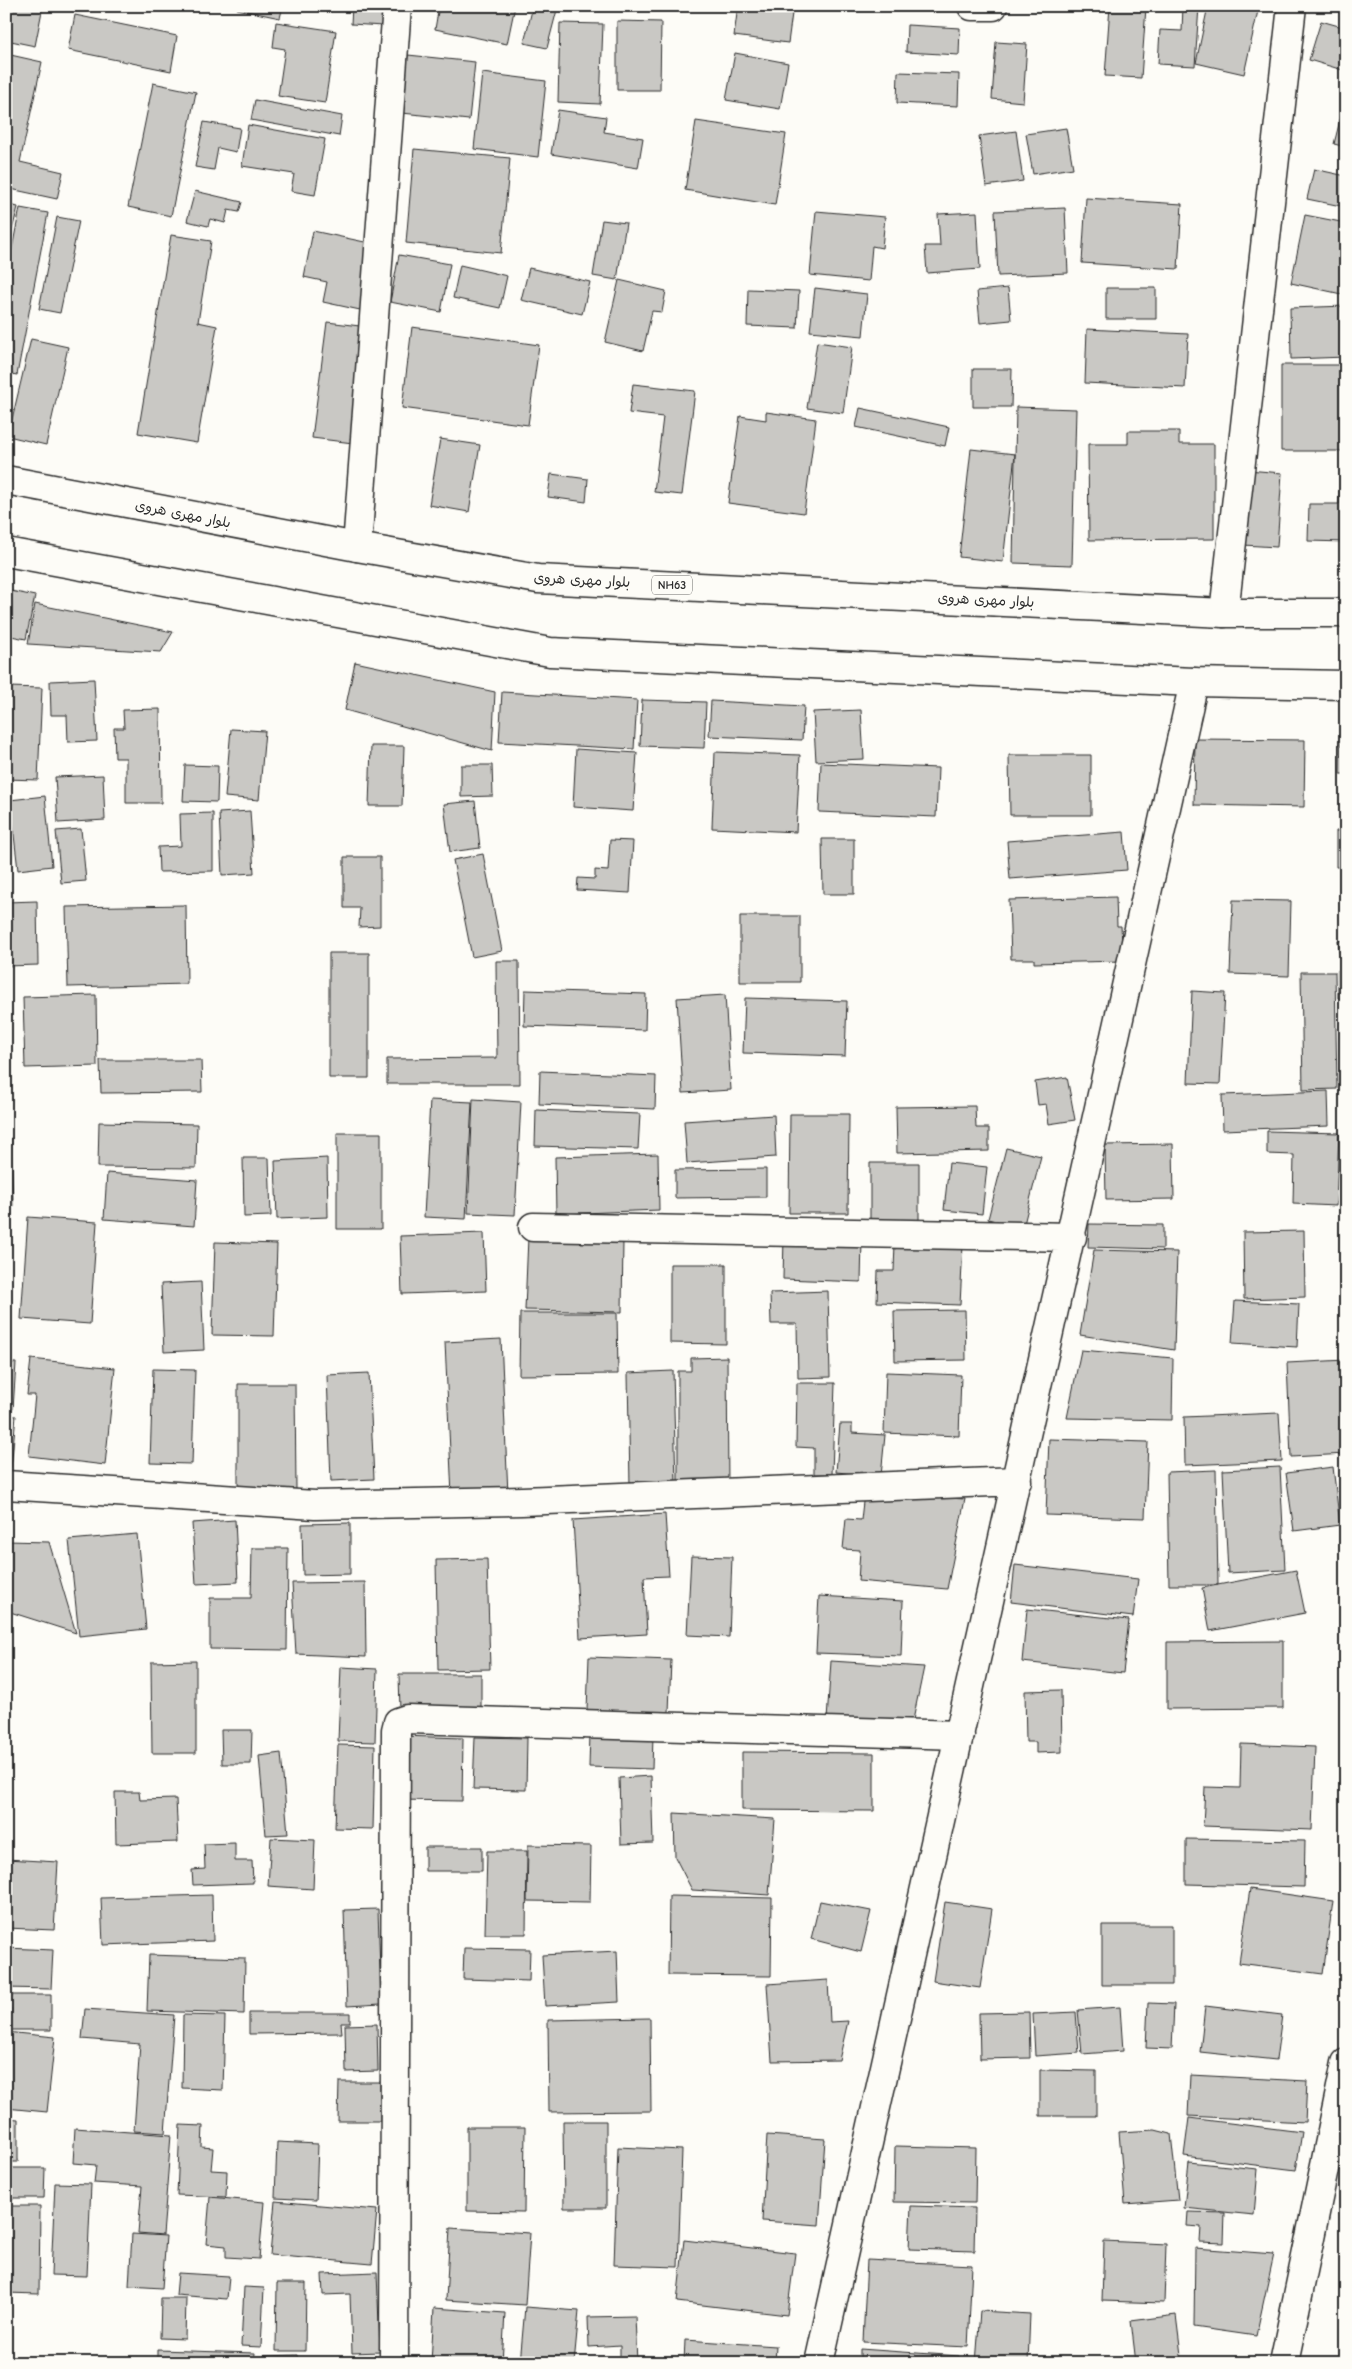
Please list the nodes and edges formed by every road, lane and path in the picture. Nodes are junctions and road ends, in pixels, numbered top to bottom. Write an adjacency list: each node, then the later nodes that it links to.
1 (397, 6): 6 (main road)
2 (972, 6): 3 (main road)
3 (993, 6)
4 (1292, 6): 8 (main road)
5 (6, 480): 6 (main road, بلوار مهری هروی / NH63)
6 (357, 547): 8 (main road, بلوار مهری هروی / NH63)
7 (6, 552): 10 (main road)
8 (1224, 613): 9 (main road, بلوار مهری هروی / NH63)
9 (1346, 613)
10 (1194, 682): 11 (main road); 13 (main road)
11 (1346, 685)
12 (533, 1227): 13 (main road)
13 (1072, 1237): 14 (main road)
14 (1017, 1482): 15 (main road); 16 (main road)
15 (6, 1485)
16 (960, 1735): 18 (main road); 19 (main road)
17 (1346, 2063): 20 (main road)
18 (394, 2363)
19 (819, 2363)
20 (1284, 2363)

